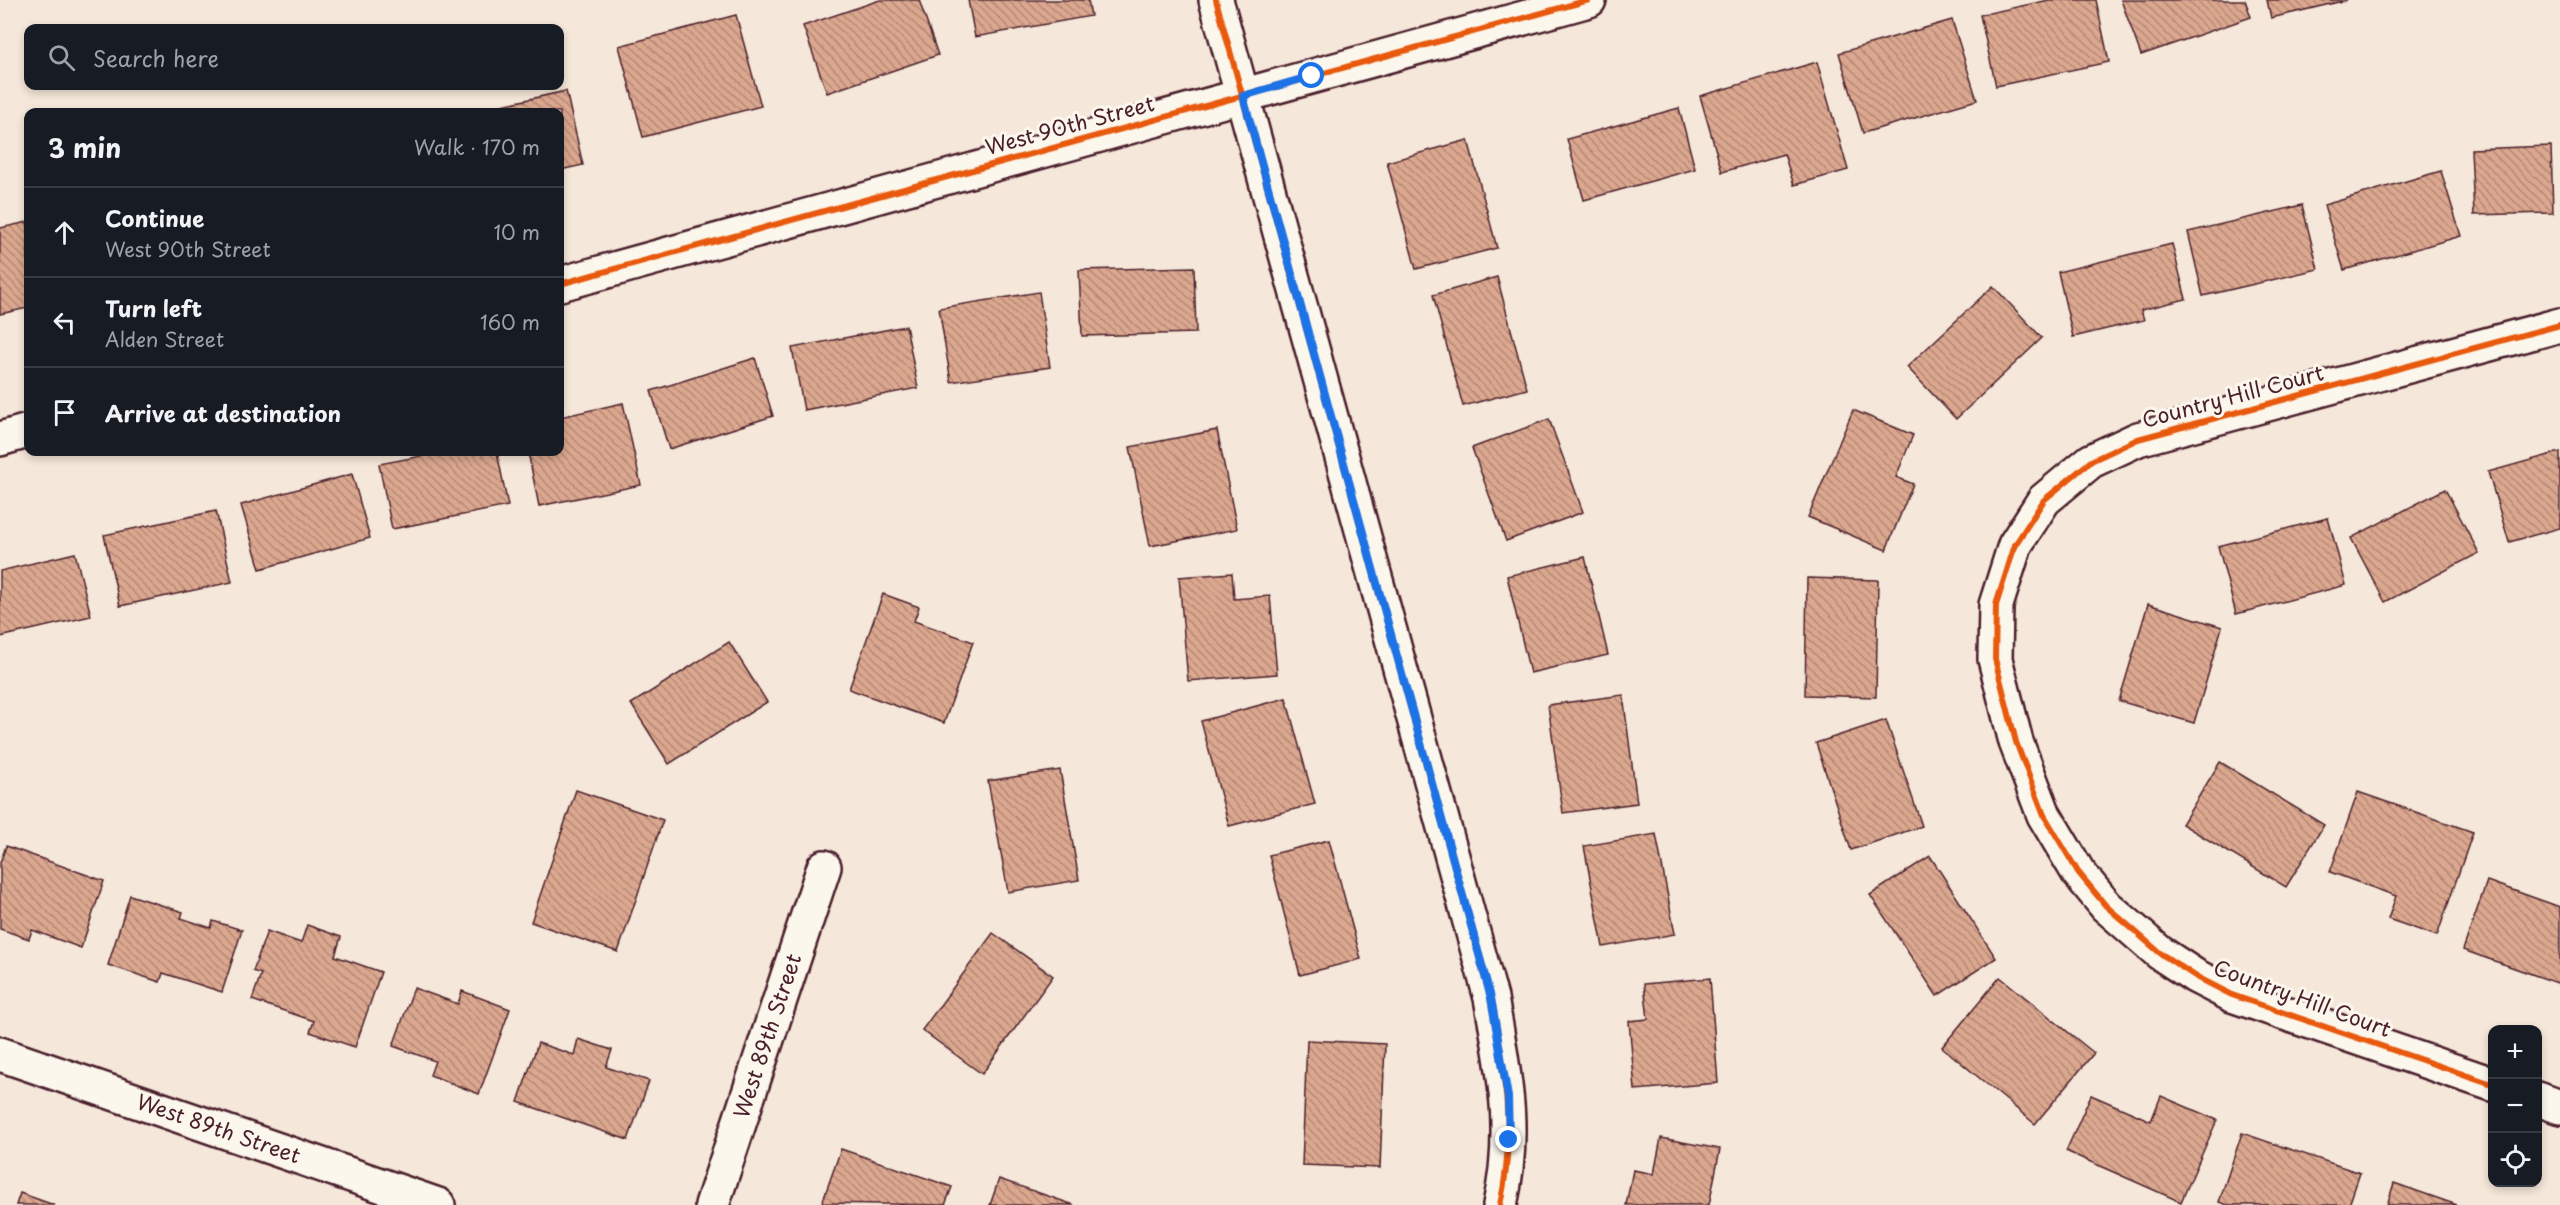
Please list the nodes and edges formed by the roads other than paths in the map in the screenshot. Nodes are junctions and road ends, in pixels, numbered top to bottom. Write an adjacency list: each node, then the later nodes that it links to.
1 (1216, 0): 3 (street)
2 (1589, 0): 3 (street, West 90th Street)
3 (1243, 96): 4 (street, West 90th Street); 15 (street)
4 (564, 283)
5 (2560, 325): 10 (street, Country Hill Court)
6 (24, 432): 7 (street)
7 (0, 439)
8 (824, 867): 14 (street, West 89th Street)
9 (0, 1054): 13 (street, West 89th Street)
10 (2488, 1082)
11 (2542, 1101): 12 (street)
12 (2560, 1107)
13 (438, 1205)
14 (711, 1205)
15 (1500, 1205)

